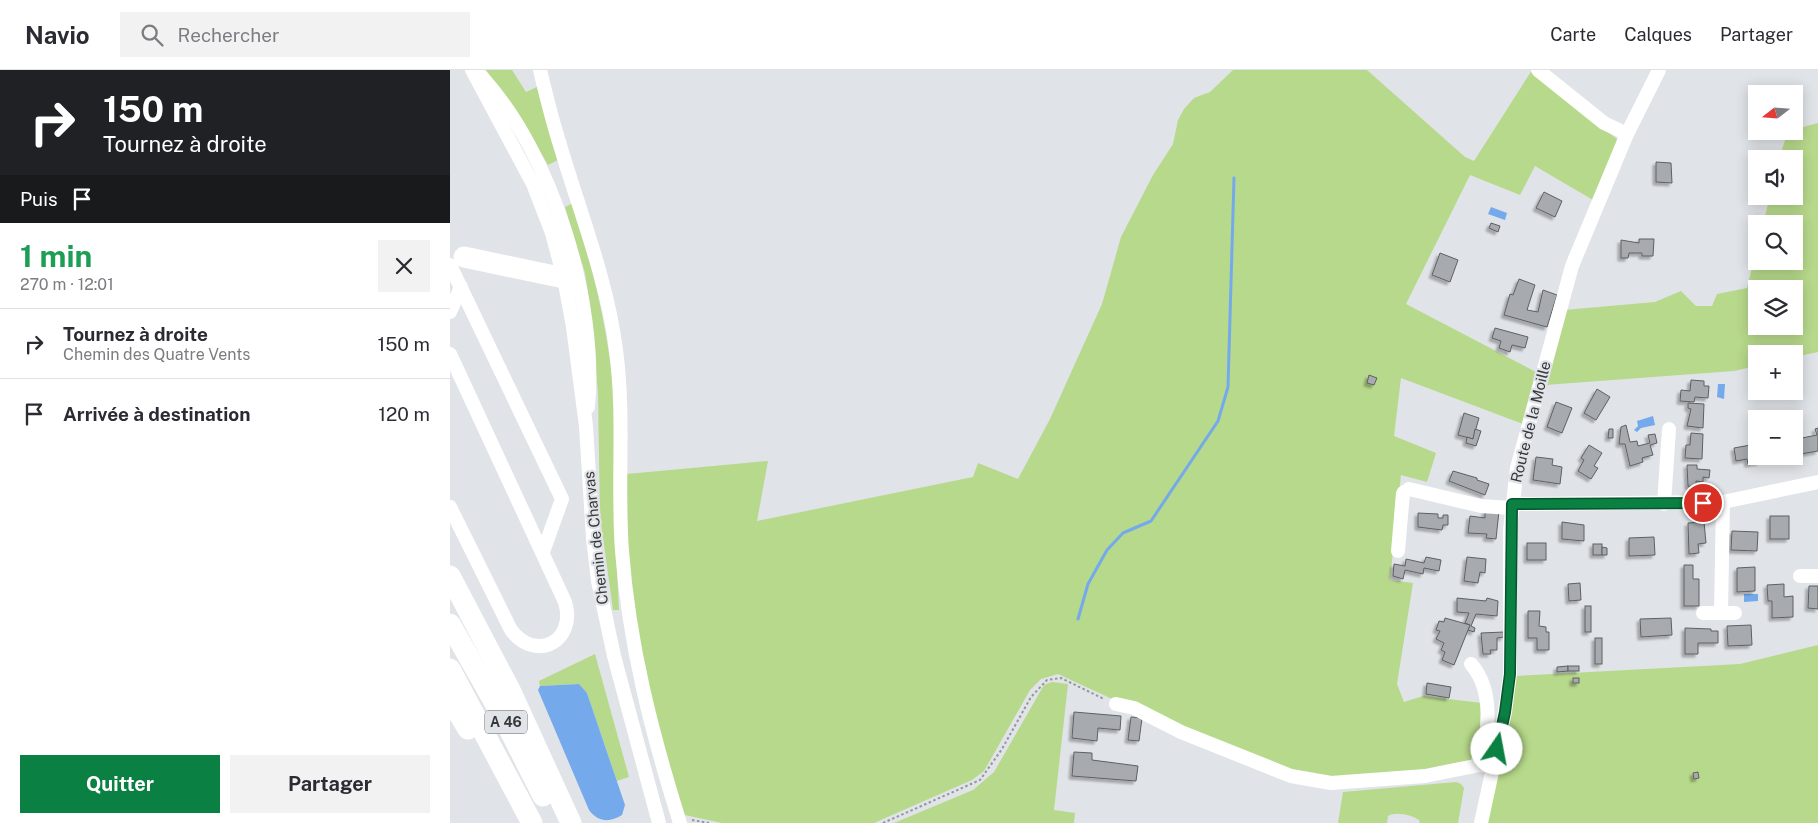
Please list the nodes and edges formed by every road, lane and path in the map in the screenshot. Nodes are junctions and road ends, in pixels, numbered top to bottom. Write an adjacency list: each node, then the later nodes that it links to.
1 (474, 70): 7 (street, Chemin de Charvas); 11 (street)
2 (540, 70): 32 (street)
3 (1538, 70): 5 (street)
4 (1659, 70): 5 (street, Route de la Moille)
5 (1627, 134): 17 (street, Route de la Moille)
6 (454, 266): 7 (highway); 8 (street)
7 (564, 278): 11 (street, Chemin de Charvas)
8 (461, 287): 9 (street); 19 (street)
9 (450, 312)
10 (450, 354): 19 (street)
11 (586, 426): 31 (street, Chemin de Charvas)
12 (1669, 429): 15 (street)
13 (1818, 482): 14 (street)
14 (1722, 502): 15 (street); 23 (street)
15 (1664, 504): 17 (street)
16 (450, 506): 19 (street)
17 (1511, 506): 18 (street); 29 (street, Route de la Moille)
18 (1398, 551)
19 (544, 552)
20 (450, 576): 35 (highway)
21 (1800, 576): 22 (street)
22 (1818, 576)
23 (1703, 613)
24 (450, 624): 34 (highway, A 46)
25 (1471, 664): 29 (street)
26 (450, 669): 30 (highway, A 46)
27 (450, 698): 30 (highway)
28 (1116, 704): 29 (street); 37 (path)
29 (1486, 766): 38 (street, Route de la Moille)
30 (516, 790): 33 (highway, A 46)
31 (657, 822)
32 (680, 822): 36 (path)
33 (532, 823)
34 (556, 823)
35 (571, 823)
36 (709, 823)
37 (883, 823)
38 (1481, 823)

